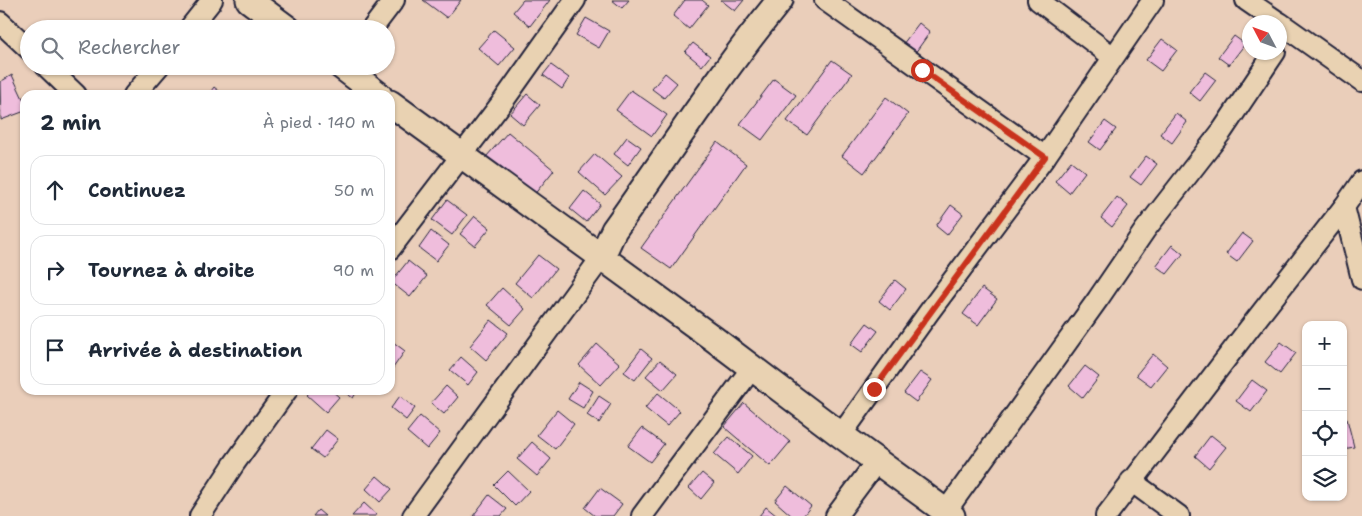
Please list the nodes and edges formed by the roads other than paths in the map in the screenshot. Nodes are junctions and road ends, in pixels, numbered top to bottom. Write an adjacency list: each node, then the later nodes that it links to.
1 (212, 0): 11 (street)
2 (249, 0): 12 (street)
3 (394, 0): 13 (street)
4 (575, 0): 27 (street)
5 (780, 0): 32 (street)
6 (825, 0): 28 (street)
7 (1038, 0): 17 (street)
8 (1153, 0): 17 (street)
9 (1246, 0): 10 (street)
10 (1263, 15)
11 (196, 20)
12 (276, 20)
13 (379, 20)
14 (0, 22): 16 (street)
15 (1287, 34): 22 (street)
16 (20, 41)
17 (1113, 57): 28 (street)
18 (1270, 60): 39 (street)
19 (55, 75): 23 (street)
20 (151, 75): 24 (street)
21 (353, 75): 25 (street)
22 (1362, 80)
23 (71, 90)
24 (138, 90)
25 (372, 90)
26 (395, 107): 27 (street)
27 (462, 156): 31 (street); 32 (street)
28 (1045, 157): 36 (street)
29 (1362, 181): 30 (street)
30 (1344, 208): 33 (street); 38 (street)
31 (395, 243)
32 (601, 258): 34 (street); 41 (street)
33 (1362, 279)
34 (752, 368): 36 (street); 42 (street)
35 (283, 395): 40 (street)
36 (841, 435): 37 (street)
37 (877, 461): 39 (street); 43 (street)
38 (1131, 481): 44 (street); 45 (street)
39 (949, 514)
40 (200, 516)
41 (413, 516)
42 (642, 516)
43 (836, 516)
44 (1106, 516)
45 (1180, 516)

